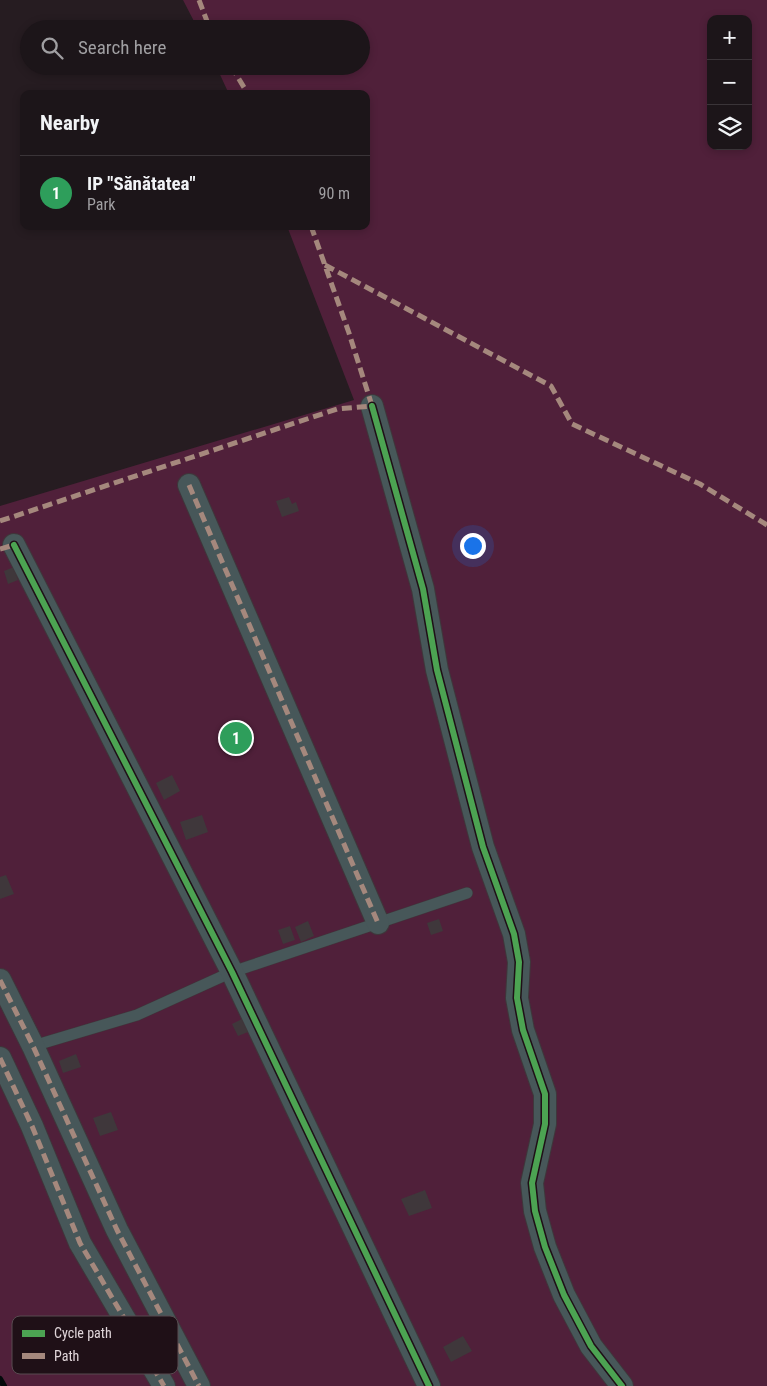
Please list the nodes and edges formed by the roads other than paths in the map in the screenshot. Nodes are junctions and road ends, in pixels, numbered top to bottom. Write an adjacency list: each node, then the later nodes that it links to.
1 (372, 406): 17 (street)
2 (189, 485): 5 (street)
3 (14, 545): 6 (street)
4 (467, 893): 5 (lane)
5 (378, 923): 6 (lane)
6 (232, 972): 8 (lane); 16 (street)
7 (0, 980): 8 (street)
8 (33, 1046): 11 (street)
9 (0, 1058): 10 (street)
10 (123, 1316)
11 (162, 1316)
12 (178, 1346): 15 (street)
13 (157, 1374): 14 (street)
14 (164, 1386)
15 (199, 1386)
16 (429, 1386)
17 (622, 1386)

